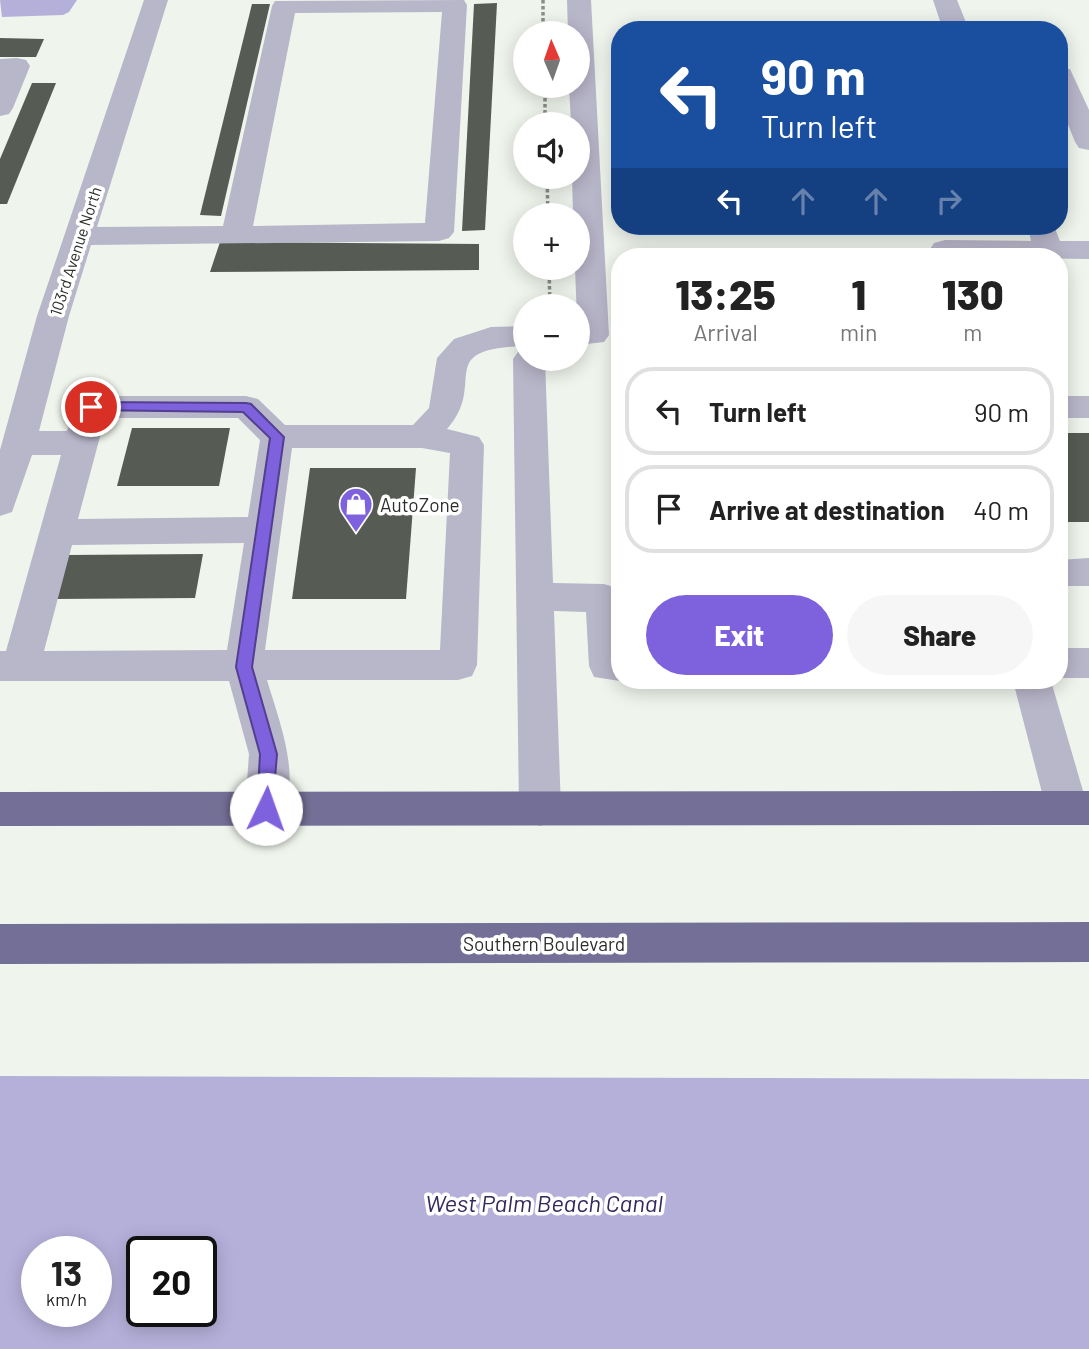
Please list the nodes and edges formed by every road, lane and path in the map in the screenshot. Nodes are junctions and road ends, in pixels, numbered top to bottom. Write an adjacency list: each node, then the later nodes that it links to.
1 (156, 0): 14 (street, 103rd Avenue North)
2 (542, 0): 5 (path)
3 (579, 0): 18 (street)
4 (945, 0): 6 (street)
5 (543, 21)
6 (953, 21)
7 (0, 67): 11 (street)
8 (1068, 75): 9 (street)
9 (1089, 75)
10 (1068, 93): 12 (street)
11 (0, 108)
12 (1089, 142)
13 (236, 235): 13 (street); 14 (street)
14 (79, 236): 26 (street, 103rd Avenue North)
15 (1044, 238): 16 (street); 17 (street)
16 (944, 244)
17 (1089, 250)
18 (597, 332): 20 (street)
19 (513, 336): 24 (street)
20 (611, 344)
21 (529, 371): 34 (street)
22 (1068, 407): 23 (street)
23 (1089, 407)
24 (422, 436): 25 (street); 40 (street)
25 (277, 437): 27 (street); 29 (street)
26 (19, 443): 27 (street); 28 (street, 103rd Avenue North)
27 (81, 443): 30 (street)
28 (0, 503)
29 (263, 530): 30 (street); 40 (street)
30 (57, 532): 38 (street)
31 (1089, 572): 32 (street)
32 (1068, 573)
33 (611, 595): 34 (street)
34 (535, 597): 42 (street)
35 (611, 613): 39 (street)
36 (1068, 663): 37 (street)
37 (1089, 663)
38 (11, 666): 40 (street)
39 (611, 666)
40 (244, 667): 45 (street)
41 (1035, 689): 43 (street)
42 (540, 808): 43 (highway); 45 (highway)
43 (1078, 808)
44 (0, 809): 45 (highway)
45 (266, 809)
46 (1089, 942): 47 (highway, Southern Boulevard)
47 (0, 944)

